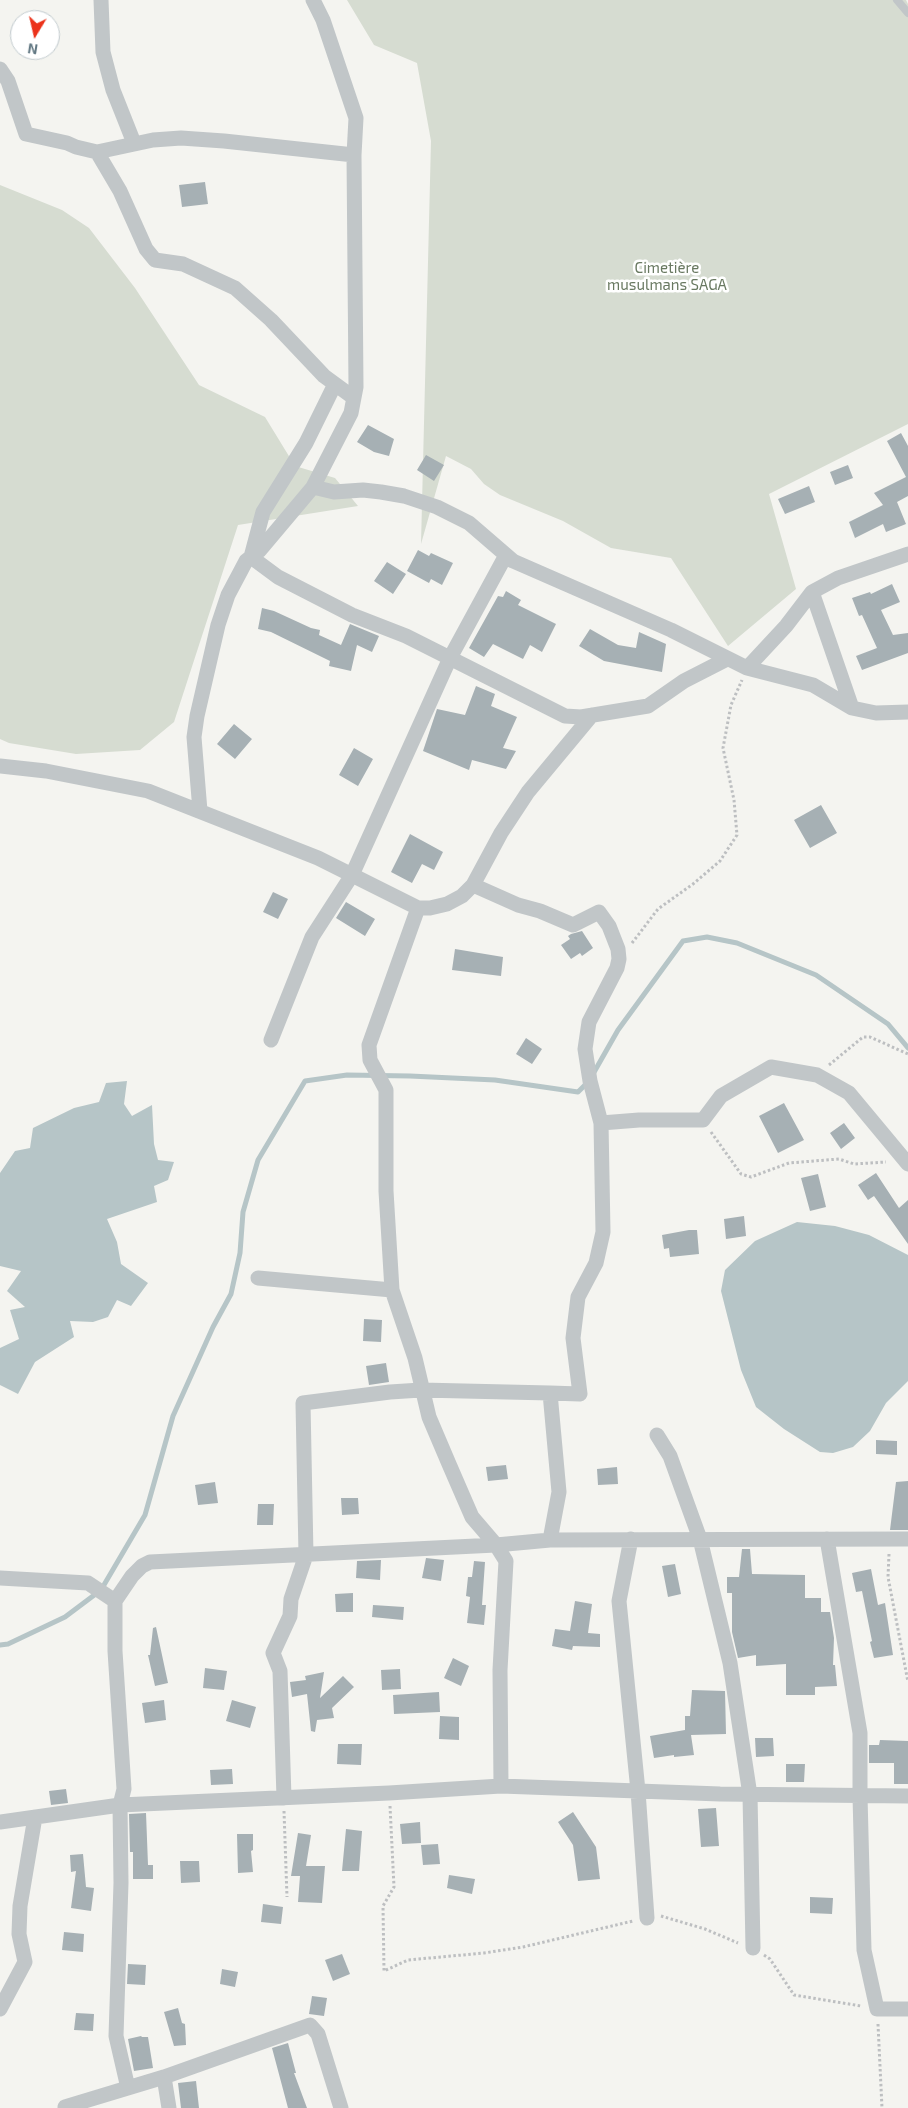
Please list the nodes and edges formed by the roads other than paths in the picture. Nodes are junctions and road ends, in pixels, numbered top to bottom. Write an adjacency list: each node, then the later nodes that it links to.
1 (101, 0): 6 (street)
2 (313, 0): 8 (street)
3 (896, 0): 4 (lane)
4 (908, 13)
5 (0, 70): 7 (street)
6 (134, 143): 7 (street); 8 (street)
7 (97, 152): 9 (street)
8 (354, 155): 10 (street)
9 (335, 384): 10 (street); 14 (street)
10 (354, 398): 11 (street)
11 (313, 487): 13 (street); 14 (street)
12 (908, 554): 15 (street)
13 (506, 555): 16 (street); 17 (street)
14 (251, 557): 16 (street); 23 (street)
15 (812, 592): 18 (street); 19 (street)
16 (450, 658): 21 (street); 24 (street)
17 (727, 659): 18 (street); 21 (street)
18 (747, 668): 19 (street)
19 (852, 708): 20 (street)
20 (908, 712)
21 (592, 714): 25 (street)
22 (0, 766): 23 (street)
23 (200, 811): 24 (street)
24 (352, 875): 26 (street); 27 (street)
25 (473, 885): 26 (street); 28 (street)
26 (418, 908): 31 (street)
27 (271, 1040)
28 (601, 1123): 29 (street); 33 (street)
29 (906, 1163)
30 (258, 1278): 31 (street)
31 (392, 1290): 32 (street)
32 (422, 1390): 33 (street); 40 (street); 41 (street)
33 (550, 1394): 38 (street)
34 (657, 1435): 35 (street)
35 (700, 1539): 36 (street); 39 (street); 46 (street)
36 (827, 1539): 37 (street); 47 (street)
37 (908, 1539)
38 (550, 1540): 39 (street); 40 (street)
39 (631, 1540): 45 (street)
40 (496, 1545): 41 (street); 44 (street)
41 (306, 1555): 43 (street); 49 (street)
42 (0, 1578): 43 (street)
43 (115, 1601): 50 (street)
44 (501, 1786): 45 (street); 49 (street)
45 (638, 1791): 46 (street); 53 (street)
46 (750, 1795): 47 (street); 54 (street)
47 (860, 1796): 48 (street); 56 (street)
48 (908, 1796)
49 (284, 1798): 50 (street)
50 (120, 1805): 51 (street); 58 (street)
51 (35, 1818): 52 (street); 55 (street)
52 (0, 1822)
53 (648, 1918)
54 (753, 1948)
55 (0, 2009)
56 (908, 2009)
57 (164, 2077): 58 (street); 60 (street); 61 (street)
58 (128, 2088): 59 (street)
59 (65, 2107)
60 (169, 2108)
61 (341, 2108)

